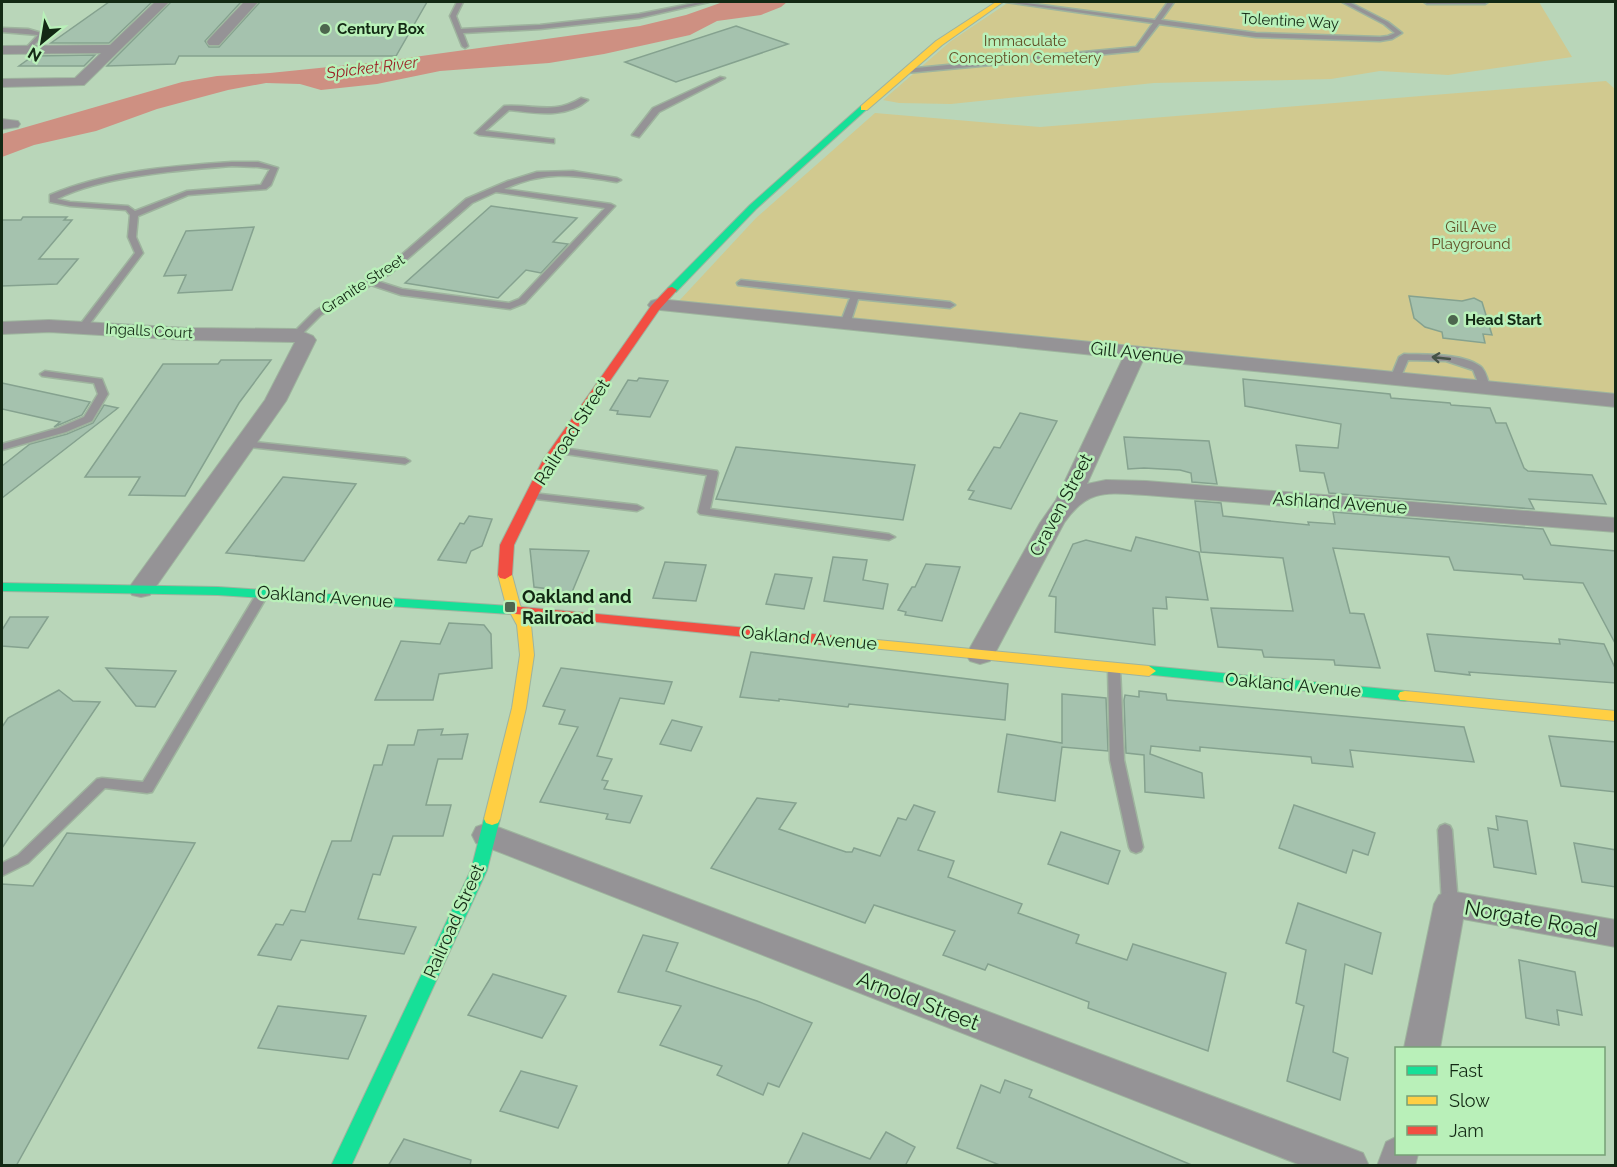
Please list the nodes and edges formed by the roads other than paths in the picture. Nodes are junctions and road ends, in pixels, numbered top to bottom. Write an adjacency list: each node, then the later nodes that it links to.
1 (162, 2): 16 (street)
2 (251, 2): 14 (street)
3 (460, 2): 13 (lane)
4 (706, 2): 13 (lane)
5 (1000, 2): 19 (main road, Railroad Street)
6 (1009, 2): 11 (lane, Tolentine Way)
7 (1171, 2): 11 (lane)
8 (1345, 2): 11 (lane, Tolentine Way)
9 (1427, 2): 10 (lane)
10 (1485, 2)
11 (1158, 21): 19 (lane)
12 (2, 30): 18 (lane)
13 (459, 31): 15 (lane)
14 (214, 42)
15 (465, 46)
16 (112, 49): 18 (street); 21 (street)
17 (2, 50): 18 (street)
18 (27, 50)
19 (906, 71): 31 (main road, Railroad Street)
20 (722, 78): 23 (lane)
21 (2, 83)
22 (584, 100): 24 (lane)
23 (636, 135)
24 (551, 141)
25 (617, 180): 26 (lane, Granite Street)
26 (494, 190): 28 (lane, Granite Street); 28 (lane)
27 (134, 215): 27 (lane); 35 (lane)
28 (370, 282): 36 (lane, Granite Street)
29 (741, 283): 30 (lane)
30 (855, 296): 32 (lane); 33 (lane)
31 (658, 305): 33 (street, Gill Avenue); 42 (main road, Railroad Street)
32 (950, 305)
33 (845, 324): 37 (street, Gill Avenue)
34 (2, 328): 35 (street, Ingalls Court)
35 (82, 328): 36 (street, Ingalls Court)
36 (296, 335): 40 (street)
37 (1136, 353): 39 (street, Gill Avenue); 45 (street, Craven Street)
38 (45, 374): 41 (lane)
39 (1616, 401)
40 (245, 444): 43 (lane); 50 (street)
41 (2, 447)
42 (556, 450): 44 (main road, Railroad Street); 48 (lane)
43 (405, 461)
44 (531, 495): 46 (lane); 52 (main road, Railroad Street)
45 (1068, 500): 47 (street, Ashland Avenue); 53 (street, Craven Street)
46 (637, 508)
47 (1616, 525)
48 (889, 537)
49 (2, 587): 50 (main road, Oakland Avenue)
50 (141, 589): 51 (main road, Oakland Avenue)
51 (263, 593): 52 (main road, Oakland Avenue); 59 (lane)
52 (516, 610): 53 (main road, Oakland Avenue); 57 (main road, Railroad Street)
53 (980, 655): 54 (main road, Oakland Avenue)
54 (1114, 668): 55 (main road, Oakland Avenue); 58 (lane)
55 (1616, 716)
56 (1445, 830): 60 (lane)
57 (487, 835): 63 (main road, Railroad Street); 64 (street, Arnold Street)
58 (1136, 847)
59 (2, 870)
60 (1450, 904): 61 (street, Norgate Road); 62 (street, Norgate Road)
61 (1616, 934)
62 (1422, 1047)
63 (341, 1166)
64 (1350, 1166)

